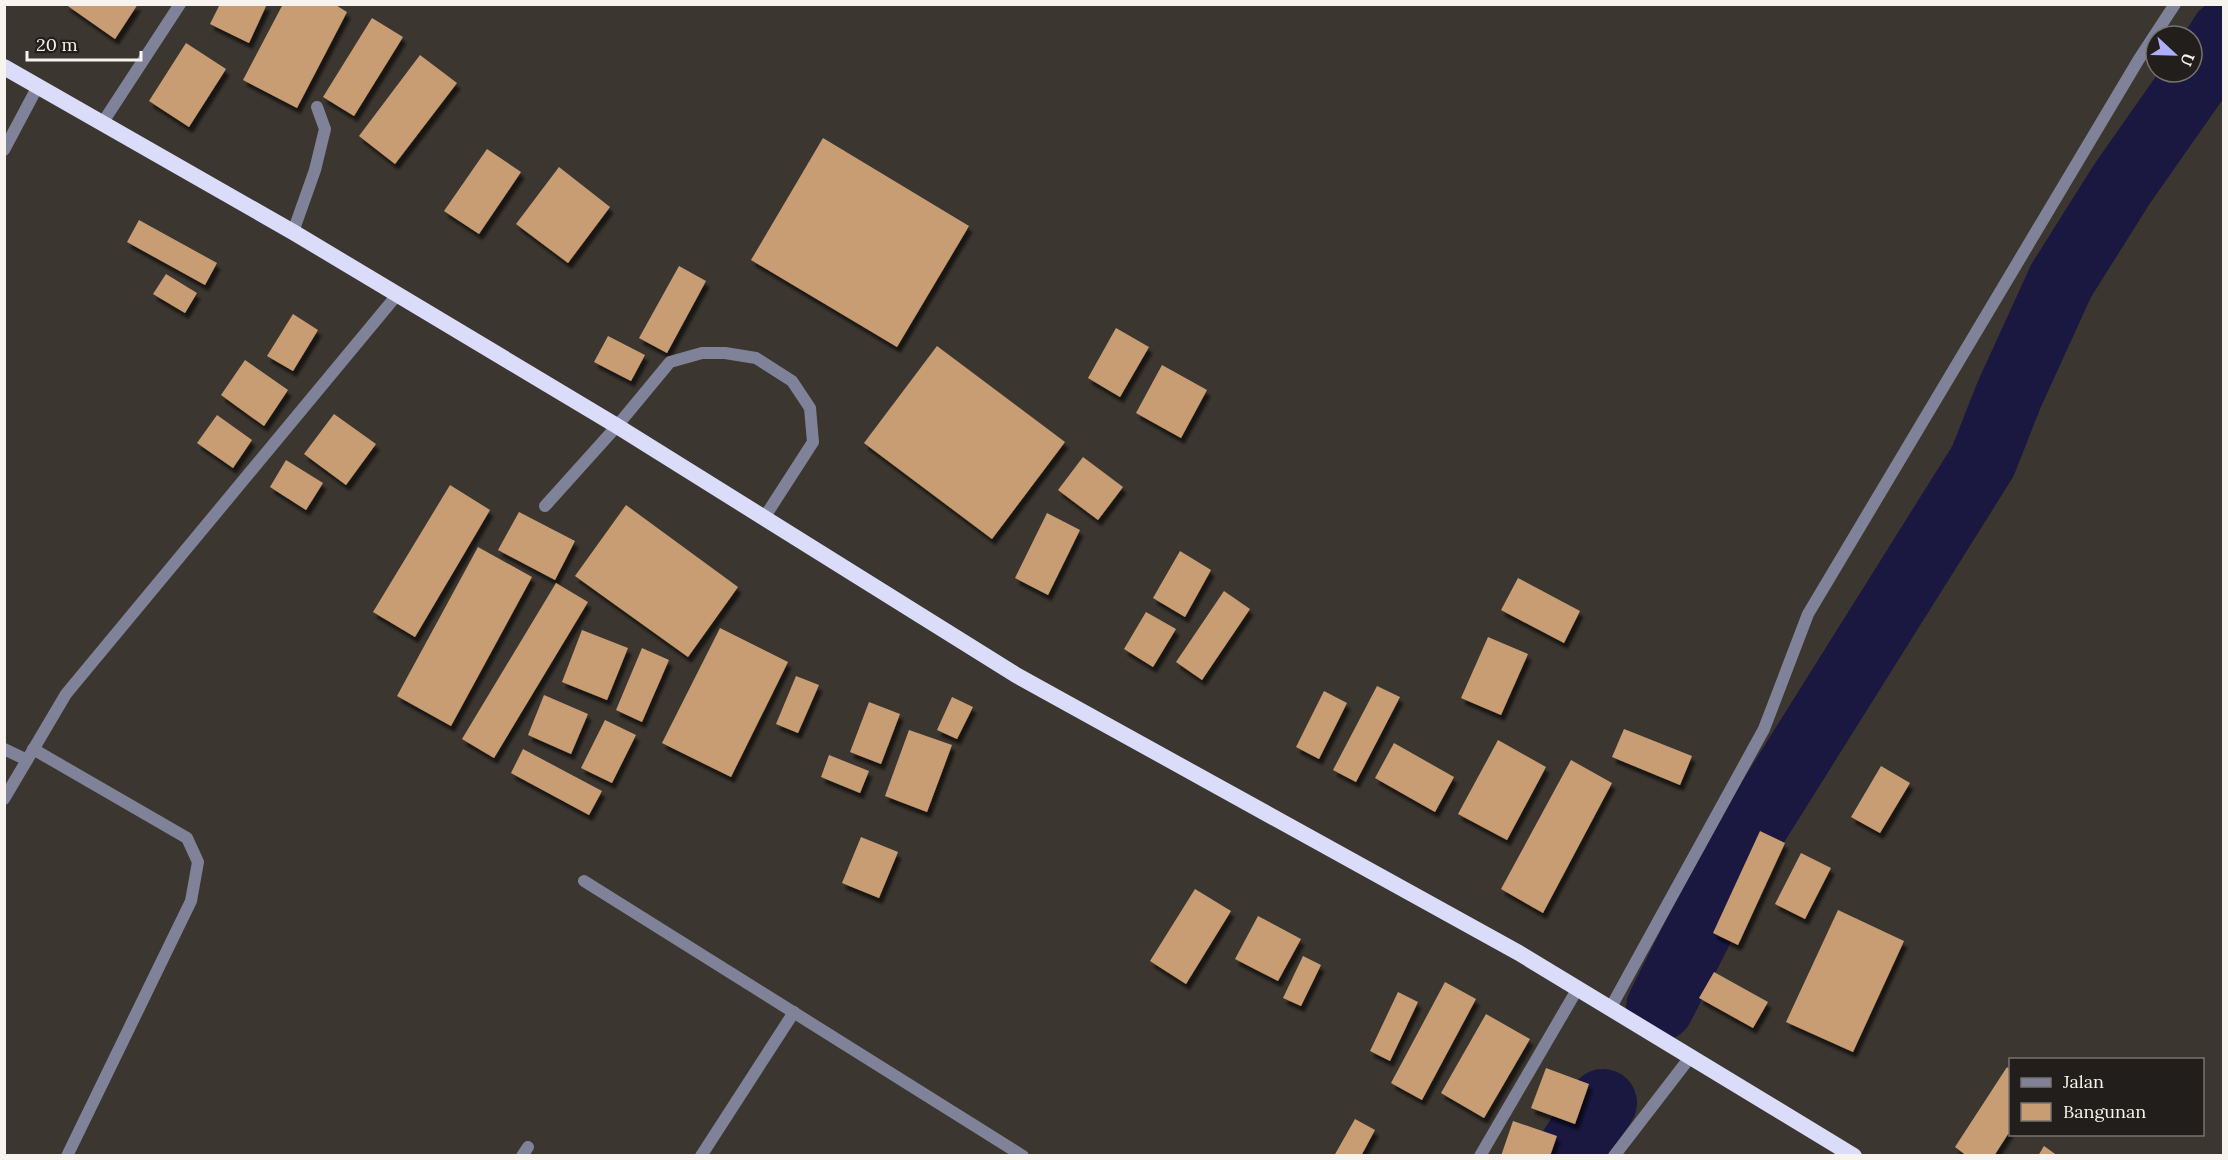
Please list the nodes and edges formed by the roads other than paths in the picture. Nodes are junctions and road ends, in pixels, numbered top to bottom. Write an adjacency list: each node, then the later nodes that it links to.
1 (180, 4): 6 (street)
2 (2175, 4): 18 (street)
3 (4, 66): 4 (highway)
4 (38, 86): 6 (highway); 7 (street)
5 (317, 107): 8 (street)
6 (103, 122): 8 (highway)
7 (4, 150)
8 (292, 232): 9 (highway)
9 (397, 295): 10 (highway); 14 (street)
10 (617, 426): 11 (street); 12 (highway); 12 (street)
11 (545, 506)
12 (764, 518): 17 (highway)
13 (4, 749): 14 (street)
14 (30, 755): 15 (street); 21 (street)
15 (4, 799)
16 (584, 881): 19 (street)
17 (1578, 988): 18 (highway); 24 (street)
18 (1617, 1011): 20 (highway)
19 (794, 1012): 22 (street); 23 (street)
20 (1691, 1056): 25 (street); 26 (highway)
21 (67, 1155)
22 (701, 1155)
23 (1023, 1155)
24 (1480, 1155)
25 (1614, 1155)
26 (1854, 1155)

